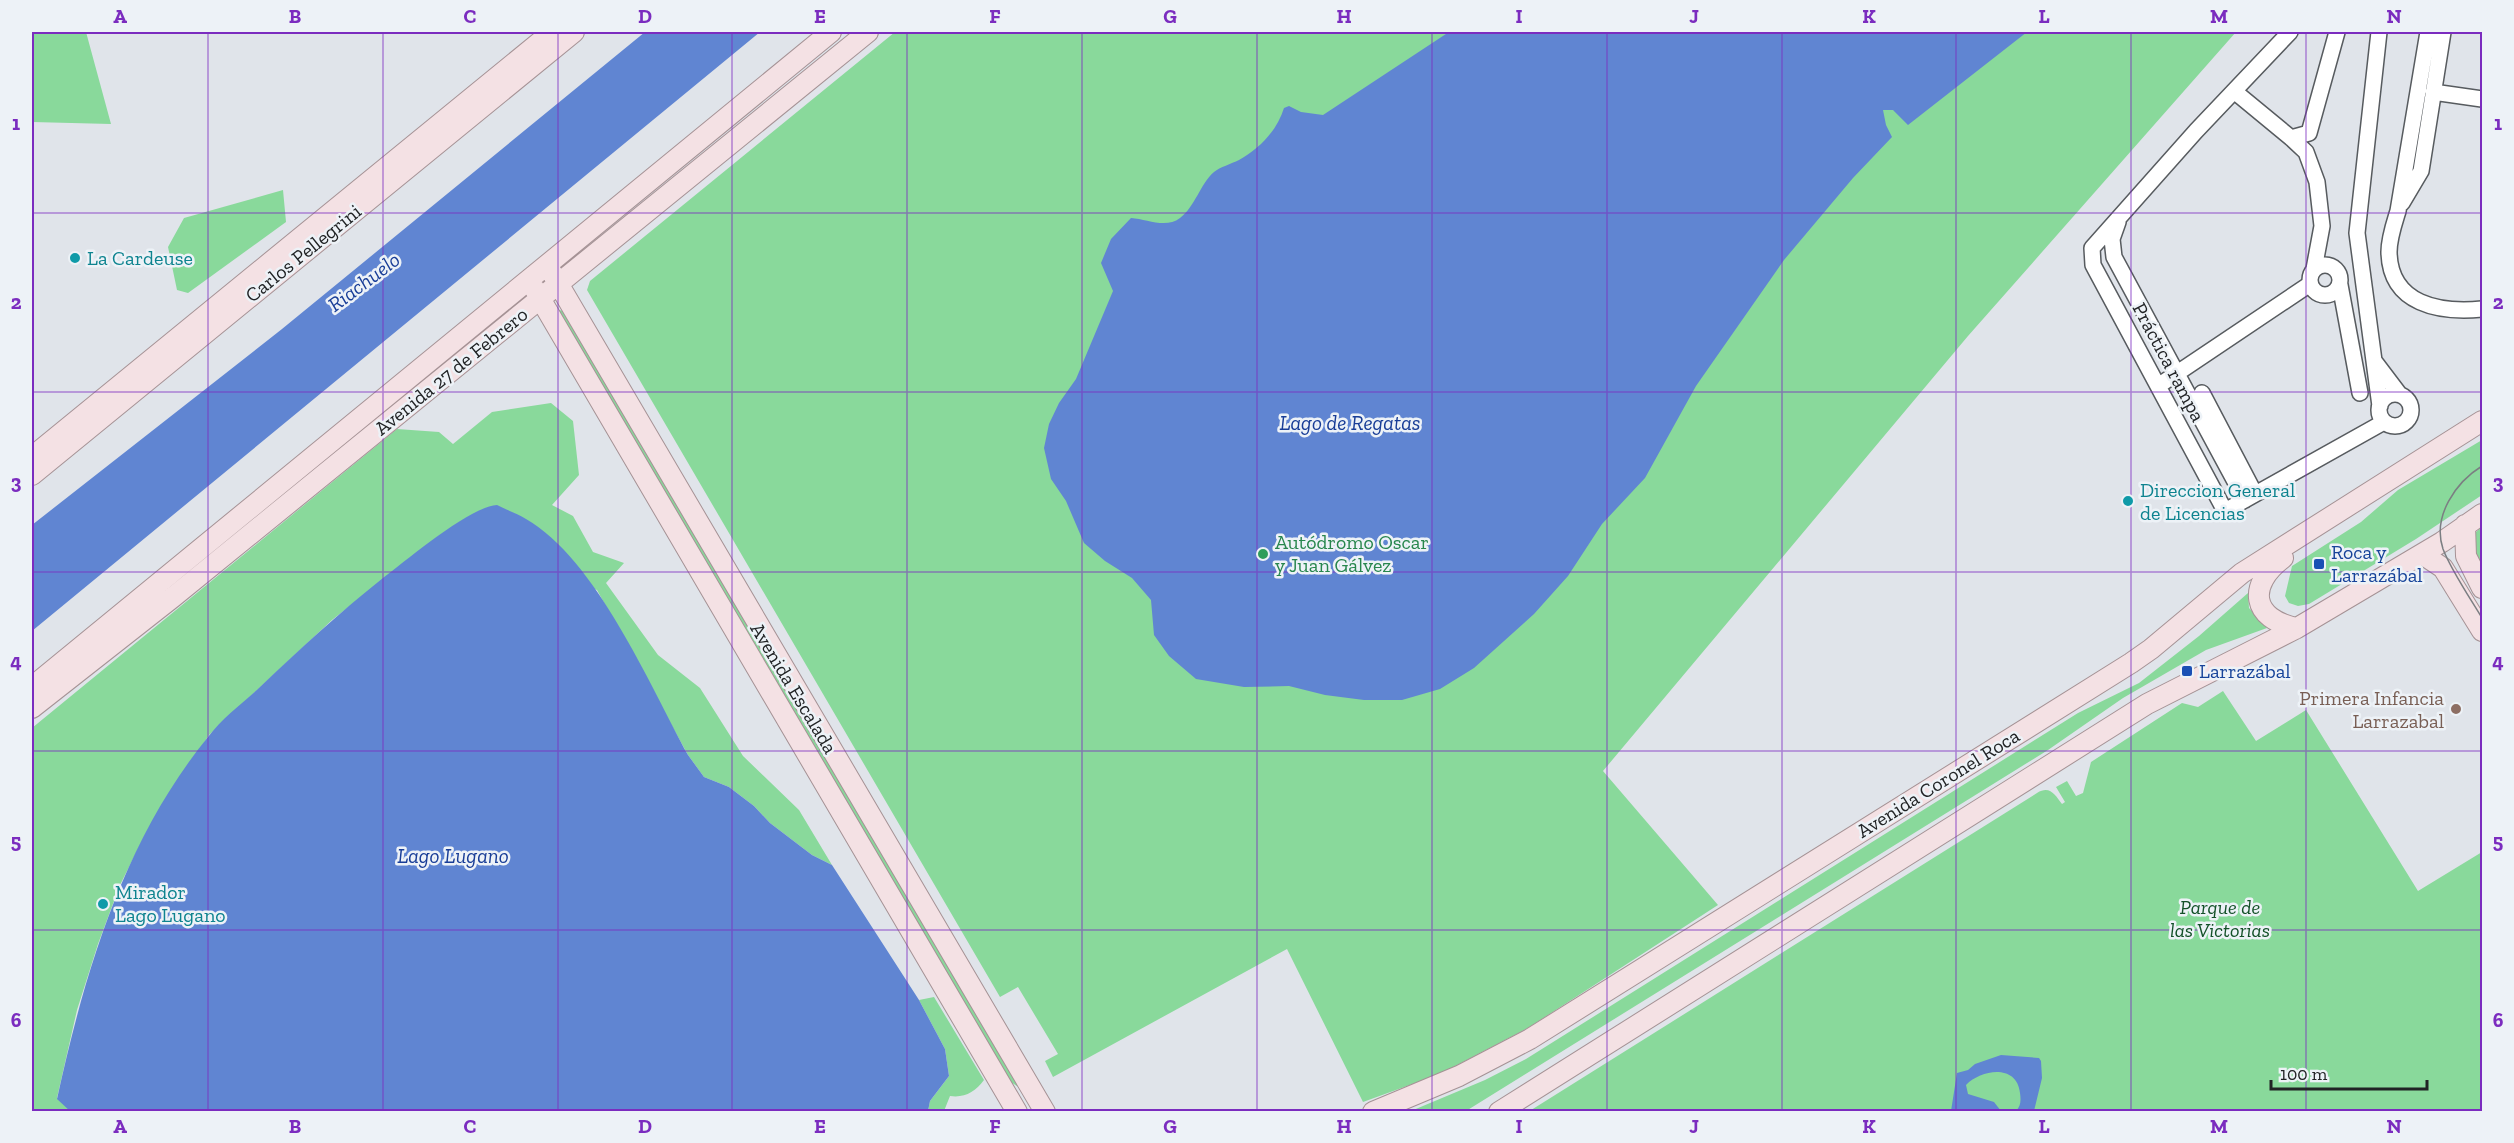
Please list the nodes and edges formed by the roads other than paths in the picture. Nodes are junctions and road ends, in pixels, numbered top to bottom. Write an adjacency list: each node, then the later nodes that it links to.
1 (552, 32): 32 (main road, Carlos Pellegrini)
2 (574, 32): 33 (main road, Carlos Pellegrini)
3 (831, 32): 16 (main road, Avenida 27 de Febrero)
4 (868, 32): 19 (main road, Avenida 27 de Febrero)
5 (2290, 32): 10 (street, Práctica rampa)
6 (2337, 32): 13 (street)
7 (2379, 32): 23 (street)
8 (2428, 32): 14 (street)
9 (2443, 32): 11 (street)
10 (2234, 91): 13 (street); 15 (street, Práctica rampa)
11 (2433, 92): 12 (street); 14 (street)
12 (2482, 99)
13 (2291, 138): 17 (street)
14 (2398, 210): 22 (street)
15 (2120, 217): 24 (street); 25 (street, Práctica rampa)
16 (546, 264): 18 (main road, Avenida 27 de Febrero); 19 (main road, Avenida Escalada)
17 (2312, 276): 20 (street); 20 (street); 24 (street)
18 (528, 278): 21 (main road, Avenida Escalada); 42 (main road, Avenida 27 de Febrero)
19 (558, 284): 21 (main road, Avenida 27 de Febrero); 44 (main road, Avenida Escalada)
20 (2340, 285): 27 (street)
21 (540, 298): 43 (main road, Avenida 27 de Febrero); 45 (main road, Avenida Escalada)
22 (2482, 309)
23 (2375, 362): 28 (street); 29 (street)
24 (2178, 374): 25 (street); 34 (street)
25 (2158, 386): 34 (street, Práctica rampa)
26 (2202, 393): 34 (street)
27 (2360, 393)
28 (2400, 395): 29 (street); 31 (street)
29 (2380, 406): 31 (street)
30 (2482, 421): 37 (main road, Avenida Coronel Roca)
31 (2384, 422): 34 (street)
32 (32, 457)
33 (32, 475)
34 (2250, 497)
35 (2482, 514): 36 (main road)
36 (2465, 525): 38 (main road); 39 (main road)
37 (2308, 530): 40 (main road); 46 (main road, Avenida Coronel Roca)
38 (2422, 554): 40 (main road); 41 (main road)
39 (2482, 588)
40 (2297, 628): 47 (main road)
41 (2482, 631)
42 (32, 687)
43 (32, 708)
44 (1041, 1106): 45 (main road)
45 (1017, 1112)
46 (1373, 1112)
47 (1499, 1112)

